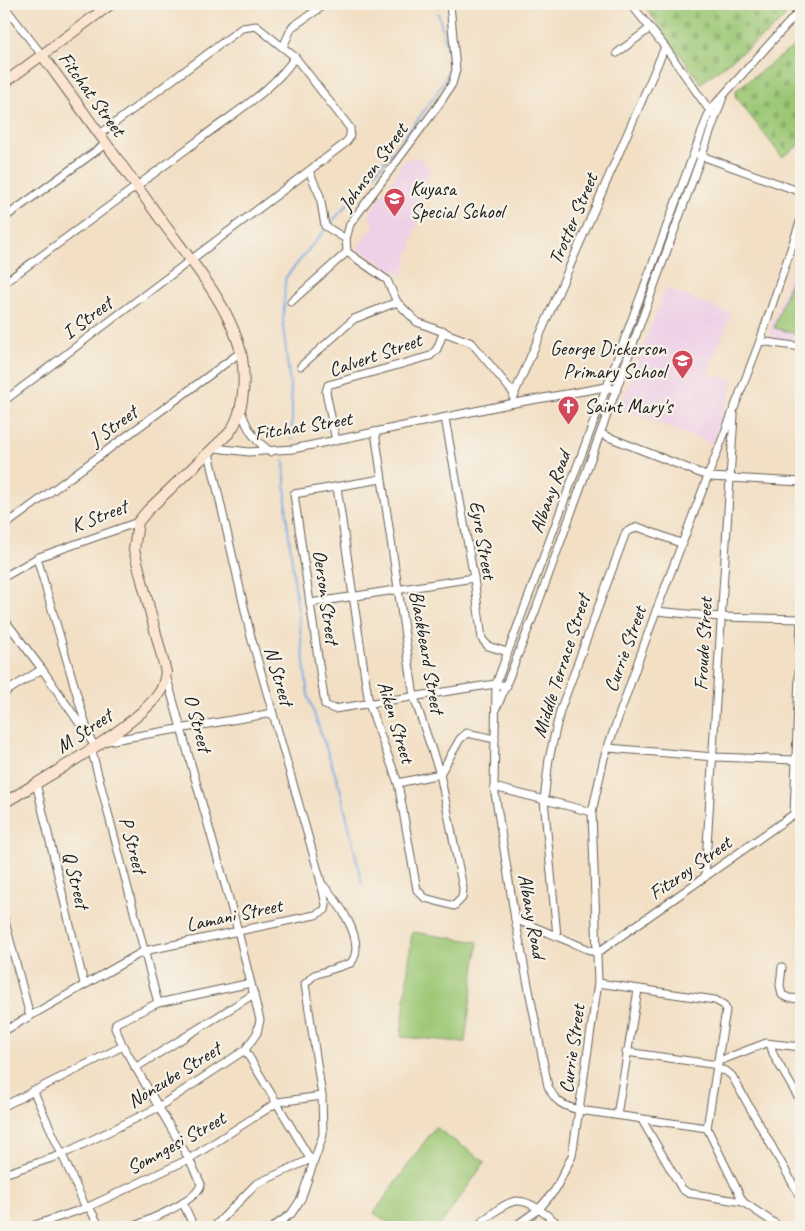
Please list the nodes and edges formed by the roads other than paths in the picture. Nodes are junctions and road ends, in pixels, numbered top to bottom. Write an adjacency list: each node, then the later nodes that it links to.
1 (111, 4): 11 (street)
2 (326, 4): 8 (street)
3 (450, 4): 26 (street, Johnson Street)
4 (631, 4): 7 (street)
5 (4, 6): 11 (street)
6 (801, 8): 14 (street, Albany Road)
7 (649, 29): 9 (street); 10 (street)
8 (283, 47): 12 (street, I Street); 17 (street, I Street)
9 (666, 47): 15 (street); 43 (street, Trotter Street)
10 (617, 53)
11 (42, 55): 13 (street); 17 (street, Fitchat Street)
12 (294, 57): 21 (street, I Street); 22 (street)
13 (4, 83)
14 (723, 97): 15 (street, Albany Road); 16 (street, Albany Road)
15 (710, 110): 16 (street); 19 (street, Albany Road)
16 (716, 120): 20 (street, Albany Road)
17 (100, 134): 18 (street, Fitchat Street)
18 (108, 144): 22 (street, Fitchat Street); 24 (street)
19 (694, 153): 20 (street); 29 (street, Albany Road)
20 (703, 156): 23 (street); 30 (street, Albany Road)
21 (309, 170): 26 (street); 28 (street, I Street)
22 (137, 187): 28 (street, Fitchat Street); 31 (street)
23 (801, 192)
24 (4, 218)
25 (801, 219): 37 (street, Currie Street)
26 (346, 239): 27 (street, Johnson Street)
27 (347, 252): 32 (street); 33 (street)
28 (190, 260): 39 (street, Fitchat Street); 44 (street, I Street)
29 (652, 266): 30 (street); 34 (street, Albany Road)
30 (661, 269): 35 (street, Albany Road)
31 (4, 283)
32 (291, 302)
33 (397, 302): 36 (street); 40 (street)
34 (630, 325): 35 (street); 41 (street, Albany Road)
35 (640, 328): 42 (street, Albany Road)
36 (444, 331): 43 (street); 51 (street, Calvert Street)
37 (760, 341): 38 (street); 47 (street, Currie Street)
38 (801, 347)
39 (241, 352): 46 (street, Fitchat Street); 62 (street, J Street)
40 (301, 366)
41 (606, 387): 42 (street, Fitchat Street); 45 (street, Fitchat Street); 59 (street, Albany Road)
42 (617, 390): 50 (street, Albany Road)
43 (515, 395): 45 (street, Trotter Street)
44 (4, 401)
45 (509, 404): 48 (street, Fitchat Street)
46 (241, 411): 52 (street, Fitchat Street); 53 (street)
47 (734, 412): 54 (street, Currie Street); 55 (street, Froude Street)
48 (446, 418): 49 (street, Fitchat Street); 66 (street, Eyre Street)
49 (375, 432): 51 (street, Fitchat Street); 56 (street, Blackbeard Street)
50 (601, 434): 54 (street); 60 (street, Albany Road)
51 (336, 441): 53 (street, Fitchat Street)
52 (212, 451): 53 (street, Fitchat Street); 61 (street, K Street); 85 (street, N Street)
53 (271, 452)
54 (710, 476): 55 (street); 63 (street, Currie Street)
55 (732, 479): 57 (street); 73 (street, Froude Street)
56 (381, 480): 58 (street); 67 (street, Blackbeard Street)
57 (801, 482)
58 (337, 487): 68 (street, Aiken Street); 69 (street, Oerson Street)
59 (569, 488): 60 (street); 70 (street, Albany Road)
60 (578, 491): 72 (street, Albany Road)
61 (138, 522): 64 (street, K Street); 78 (street, O Street)
62 (4, 526)
63 (684, 544): 71 (street, Currie Street); 97 (street, Middle Terrace Street)
64 (37, 558): 65 (street, K Street); 87 (street, P Street)
65 (4, 577)
66 (474, 578): 67 (street); 76 (street, Eyre Street)
67 (398, 588): 68 (street); 82 (street, Blackbeard Street)
68 (354, 596): 69 (street); 83 (street, Aiken Street)
69 (310, 603): 83 (street, Oerson Street)
70 (525, 608): 72 (street); 76 (street, Albany Road)
71 (656, 611): 73 (street); 90 (street, Currie Street)
72 (535, 612): 80 (street, Albany Road)
73 (720, 617): 74 (street); 91 (street, Froude Street)
74 (801, 619): 92 (street)
75 (4, 620): 77 (street, P Street)
76 (507, 652): 79 (street, Albany Road)
77 (42, 669): 81 (street); 87 (street, P Street)
78 (166, 672): 86 (street, O Street); 89 (street, M Street)
79 (496, 684): 80 (street); 82 (street); 84 (street, Albany Road)
80 (507, 686): 84 (street, Albany Road)
81 (4, 693)
82 (414, 697): 83 (street); 93 (street, Blackbeard Street)
83 (369, 704): 95 (street, Aiken Street)
84 (497, 708): 88 (street, Albany Road)
85 (273, 714): 86 (street); 103 (street, N Street)
86 (181, 729): 89 (street); 108 (street, O Street)
87 (89, 736): 89 (street, P Street)
88 (495, 739): 93 (street); 96 (street, Albany Road)
89 (96, 745): 94 (street, M Street); 110 (street, P Street)
90 (608, 748): 91 (street); 100 (street, Currie Street)
91 (714, 757): 92 (street); 102 (street, Froude Street)
92 (794, 760): 101 (street)
93 (440, 774): 95 (street); 104 (street, Blackbeard Street)
94 (36, 783): 98 (street, M Street); 115 (street, Q Street)
95 (398, 783): 104 (street, Aiken Street)
96 (494, 787): 97 (street); 107 (street, Albany Road)
97 (544, 800): 100 (street); 109 (street, Middle Terrace Street)
98 (4, 804)
99 (801, 809): 101 (street, Fitzroy Street)
100 (592, 812): 111 (street, Currie Street)
101 (794, 814): 102 (street, Fitzroy Street)
102 (706, 877): 111 (street, Fitzroy Street)
103 (321, 882): 105 (street, N Street); 130 (street)
104 (458, 904)
105 (326, 905): 108 (street, Lamani Street)
106 (4, 918): 120 (street)
107 (515, 919): 109 (street); 135 (street, Albany Road)
108 (238, 931): 110 (street, Lamani Street); 113 (street, Nonzube Street)
109 (557, 936): 111 (street)
110 (144, 951): 115 (street, Lamani Street); 119 (street, P Street)
111 (597, 953): 114 (street, Currie Street)
112 (782, 967): 118 (street)
113 (251, 982): 117 (street, Nonzube Street); 119 (street)
114 (598, 983): 116 (street); 135 (street, Currie Street)
115 (84, 984): 120 (street, Lamani Street)
116 (638, 990): 126 (street); 127 (street)
117 (254, 994): 125 (street, Nonzube Street); 128 (street)
118 (801, 999)
119 (158, 1003): 123 (street)
120 (30, 1016): 121 (street, Lamani Street)
121 (4, 1031)
122 (770, 1044): 124 (street); 127 (street); 132 (street)
123 (123, 1046): 128 (street); 129 (street)
124 (801, 1047)
125 (245, 1050): 131 (street); 134 (street, Nonzube Street)
126 (626, 1052): 127 (street); 136 (street)
127 (718, 1065): 138 (street); 143 (street)
128 (135, 1068): 134 (street)
129 (34, 1090): 133 (street); 139 (street)
130 (322, 1096): 131 (street); 141 (street)
131 (278, 1102): 140 (street, Somngesi Street); 141 (street)
132 (801, 1102)
133 (4, 1106)
134 (157, 1108): 139 (street, Nonzube Street); 140 (street)
135 (579, 1110): 136 (street, Albany Road); 147 (street)
136 (617, 1115): 137 (street, Albany Road)
137 (642, 1120): 138 (street, Albany Road); 144 (street)
138 (707, 1128): 144 (street)
139 (62, 1155): 142 (street, Nonzube Street); 146 (street)
140 (189, 1159): 145 (street); 146 (street, Somngesi Street)
141 (312, 1160): 152 (street); 153 (street)
142 (4, 1174)
143 (801, 1198)
144 (743, 1202): 157 (street)
145 (183, 1203): 150 (street); 151 (street)
146 (87, 1207): 148 (street, Somngesi Street); 149 (street)
147 (539, 1208): 154 (street); 155 (street); 156 (street)
148 (29, 1227)
149 (100, 1227)
150 (133, 1227)
151 (194, 1227)
152 (214, 1227)
153 (273, 1227)
154 (476, 1227)
155 (514, 1227)
156 (562, 1227)
157 (780, 1227)

